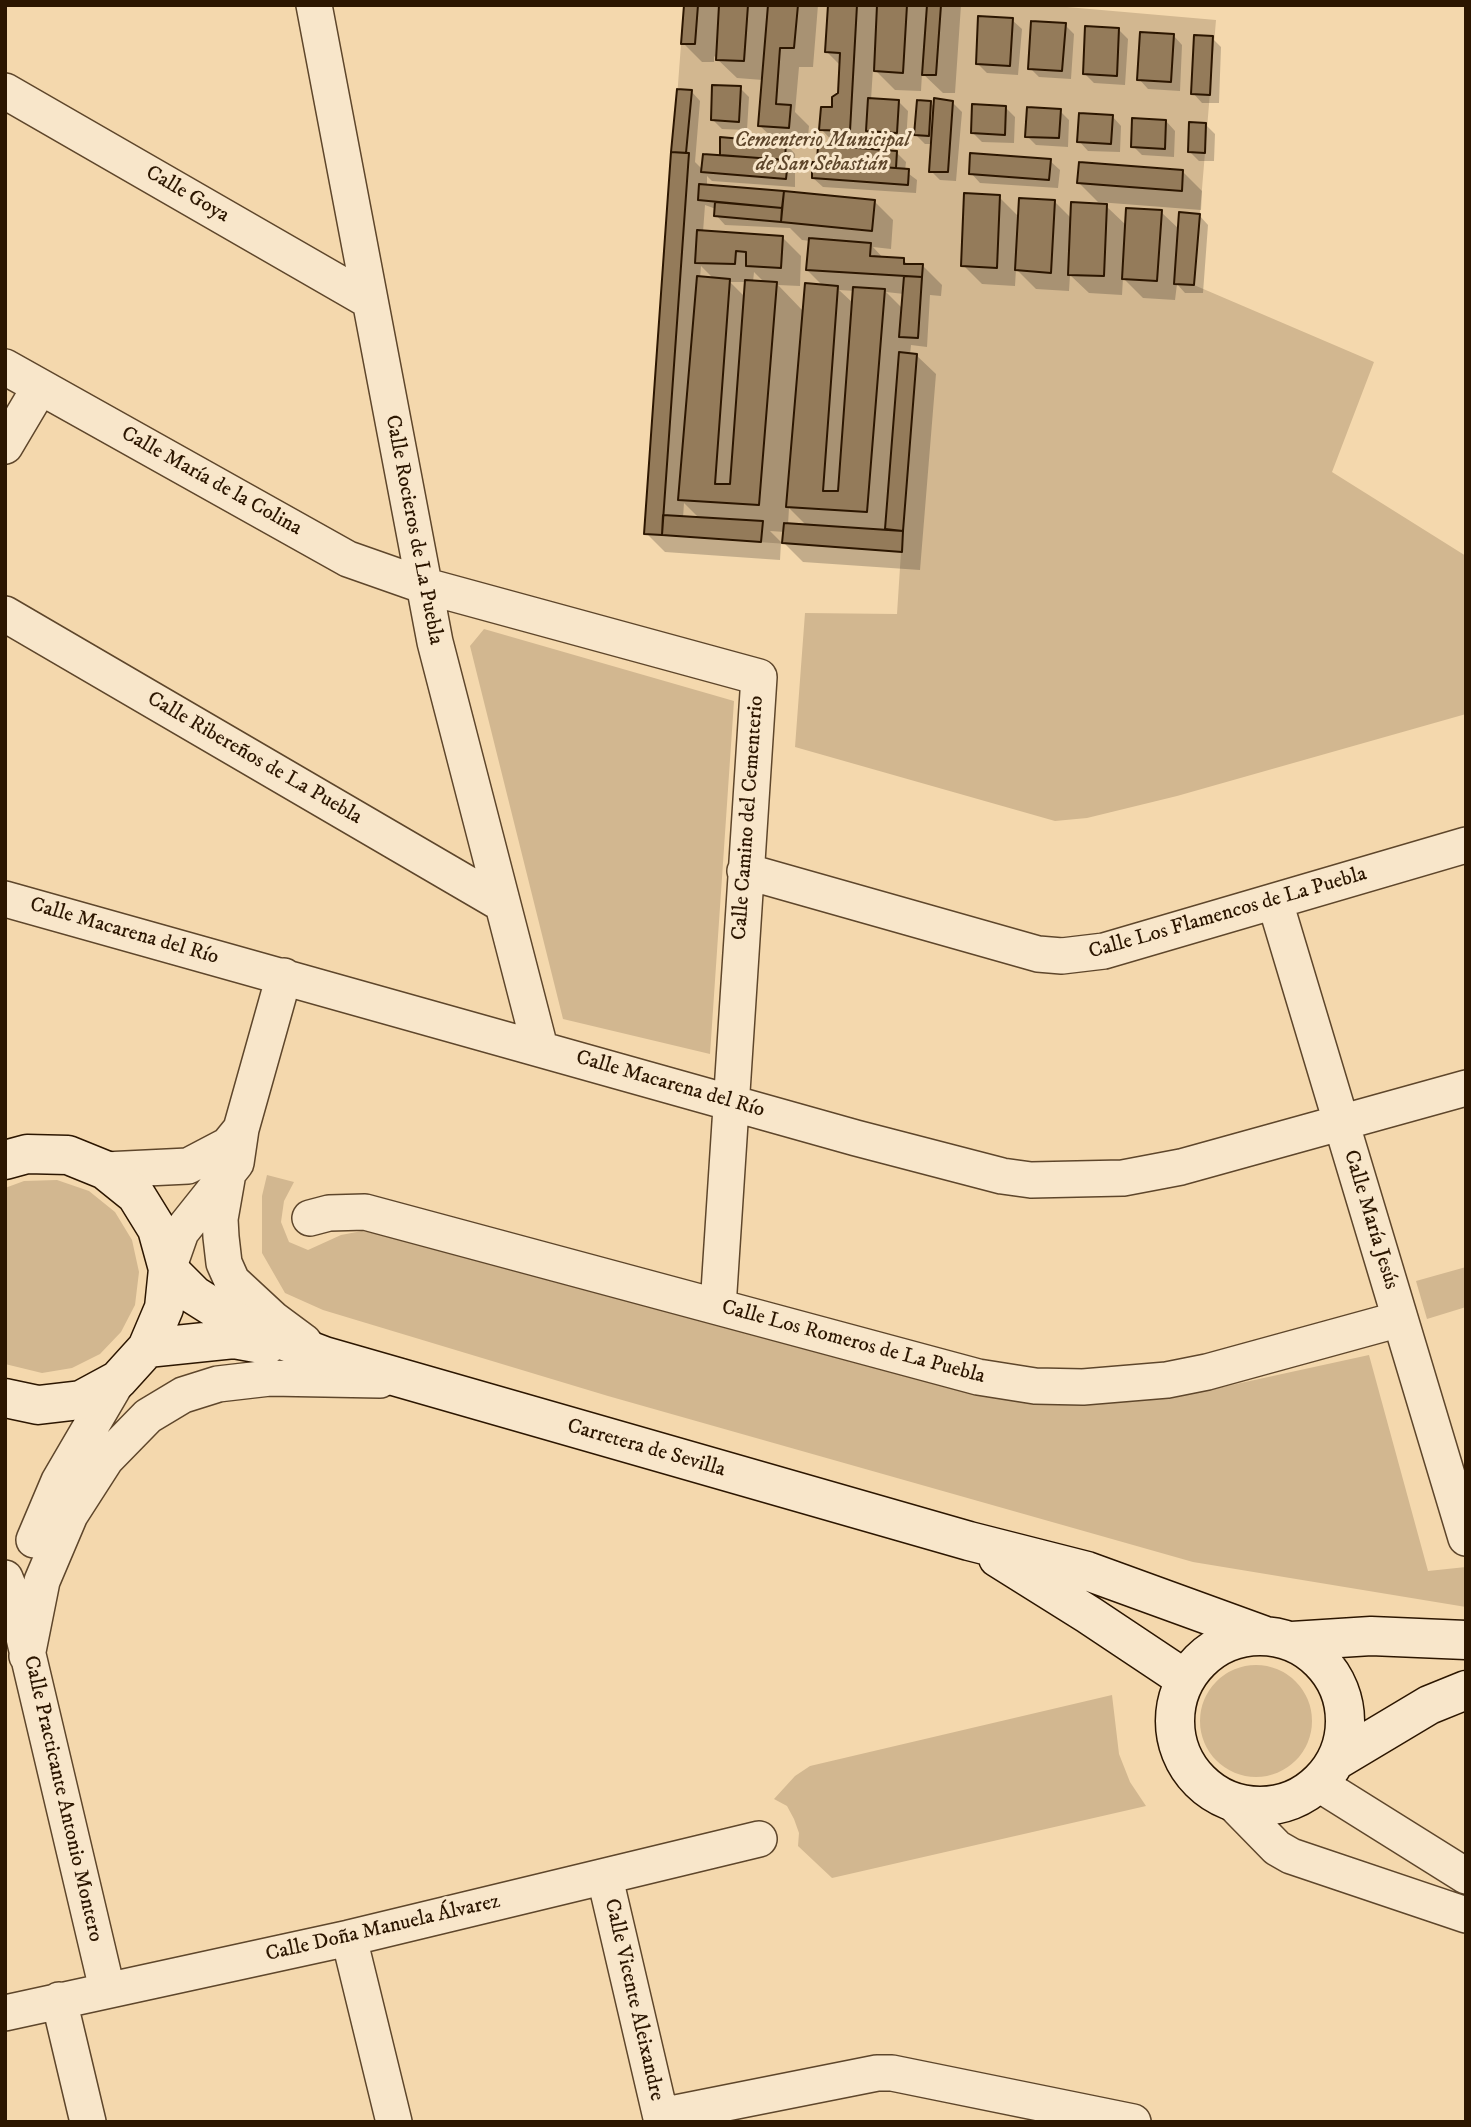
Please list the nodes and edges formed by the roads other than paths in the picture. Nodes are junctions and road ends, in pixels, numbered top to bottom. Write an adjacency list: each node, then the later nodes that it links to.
1 (314, 5): 3 (street, Calle Rocieros de La Puebla)
2 (5, 91): 3 (street, Calle Goya)
3 (368, 300): 7 (street, Calle Rocieros de La Puebla)
4 (5, 367): 5 (street, Calle María de la Colina)
5 (40, 387): 6 (street); 7 (street, Calle María de la Colina)
6 (5, 446)
7 (422, 585): 10 (street, Calle Camino del Cementerio); 13 (street, Calle Rocieros de La Puebla)
8 (5, 614): 13 (street, Calle Ribereños de La Puebla)
9 (1466, 845): 12 (street, Calle Los Flamencos de La Puebla)
10 (745, 872): 12 (street, Calle Los Flamencos de La Puebla); 17 (street, Calle Camino del Cementerio)
11 (5, 899): 14 (street, Calle Macarena del Río)
12 (1275, 902): 18 (street, Calle María Jesús)
13 (502, 904): 15 (street, Calle Rocieros de La Puebla)
14 (284, 976): 15 (street, Calle Macarena del Río); 19 (street)
15 (540, 1048): 17 (street, Calle Macarena del Río)
16 (1466, 1088): 18 (street, Calle Macarena del Río)
17 (731, 1103): 18 (street, Calle Macarena del Río); 25 (street, Calle Camino del Cementerio)
18 (1341, 1123): 26 (street, Calle María Jesús)
19 (240, 1129): 21 (street); 22 (street)
20 (13, 1156): 21 (main road, Calle Practicante Antonio Montero)
21 (105, 1170): 24 (main road, Calle Practicante Antonio Montero)
22 (227, 1179): 24 (street); 28 (street)
23 (310, 1218): 25 (street, Calle Los Romeros de La Puebla)
24 (168, 1269): 27 (main road, Calle Practicante Antonio Montero); 28 (main road, Carretera de Sevilla)
25 (718, 1307): 26 (street, Calle Los Romeros de La Puebla)
26 (1400, 1319): 32 (street, Calle María Jesús)
27 (147, 1348): 28 (main road, Carretera de Sevilla); 29 (main road, Calle Practicante Antonio Montero)
28 (324, 1356): 30 (main road, Carretera de Sevilla)
29 (118, 1380): 31 (main road, Calle Practicante Antonio Montero); 34 (street, Calle Practicante Antonio Montero)
30 (414, 1381): 33 (main road, Carretera de Sevilla); 37 (street)
31 (5, 1398)
32 (1466, 1538)
33 (969, 1541): 35 (main road, Carretera de Sevilla); 38 (main road, Carretera de Sevilla)
34 (9, 1598): 37 (street, Calle Practicante Antonio Montero)
35 (1278, 1638): 36 (main road, Carretera de Sevilla); 38 (main road); 41 (main road)
36 (1466, 1640)
37 (27, 1656): 40 (street, Calle Practicante Antonio Montero)
38 (1185, 1679): 42 (main road)
39 (1466, 1690): 41 (main road)
40 (20, 1696): 48 (street, Calle Practicante Antonio Montero)
41 (1328, 1772): 42 (main road); 44 (street)
42 (1232, 1802): 46 (street)
43 (759, 1839): 45 (street, Calle Doña Manuela Álvarez)
44 (1466, 1876)
45 (605, 1878): 47 (street, Calle Doña Manuela Álvarez); 51 (street, Calle Vicente Aleixandre)
46 (1466, 1914)
47 (349, 1938): 48 (street, Calle Doña Manuela Álvarez); 53 (street)
48 (107, 1989): 49 (street, Calle Doña Manuela Álvarez)
49 (59, 2000): 50 (street, Calle Doña Manuela Álvarez); 52 (street)
50 (5, 2014)
51 (661, 2119): 54 (street)
52 (88, 2122)
53 (394, 2122)
54 (1133, 2122)

